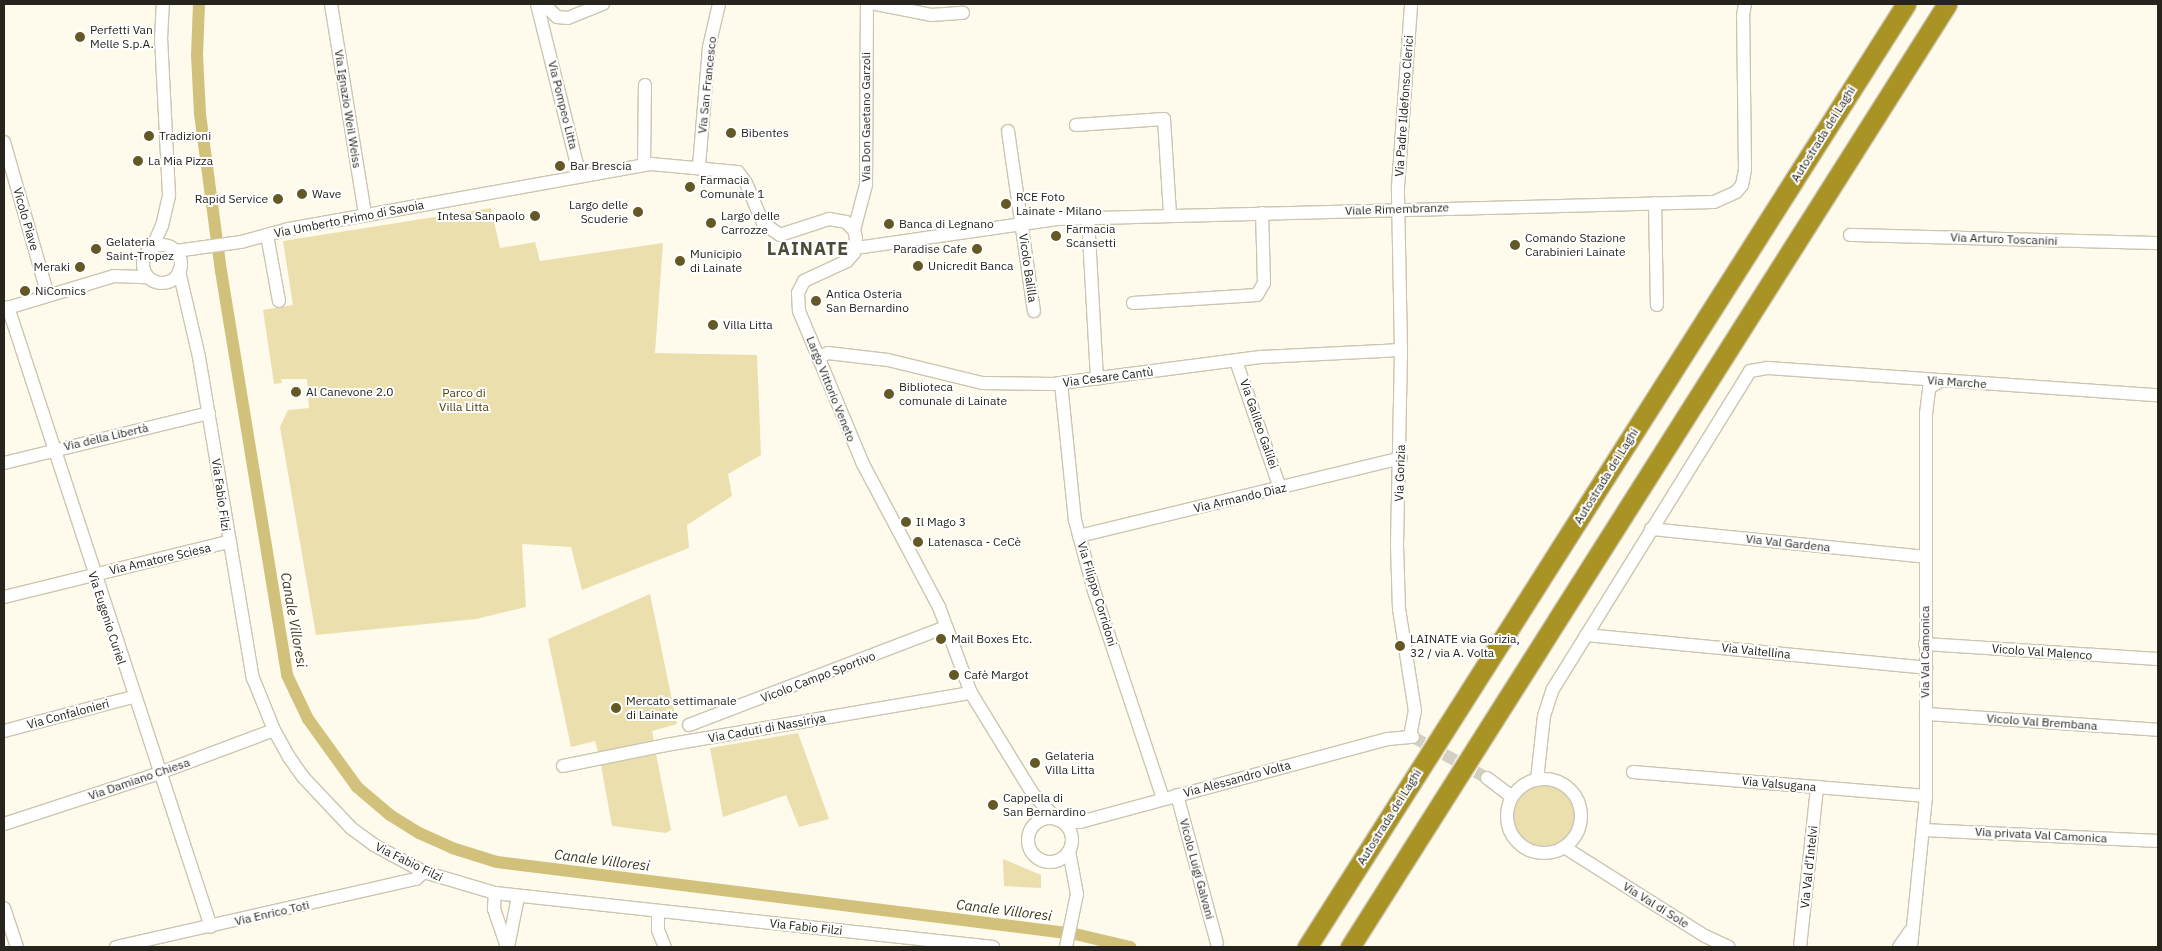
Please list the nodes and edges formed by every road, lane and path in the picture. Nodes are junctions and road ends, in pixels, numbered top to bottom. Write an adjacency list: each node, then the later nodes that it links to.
1 (163, 4): 27 (street)
2 (331, 4): 23 (street, Via Ignazio Weil Weiss)
3 (603, 4): 10 (street)
4 (719, 4): 18 (street, Via San Francesco)
5 (867, 4): 30 (street, Via Don Gaetano Garzoli)
6 (876, 4): 12 (street)
7 (1411, 4): 21 (street, Via Padre Ildefonso Clerici)
8 (1906, 4): 113 (highway, Autostrada dei Laghi)
9 (1947, 4): 114 (highway)
10 (543, 6): 19 (street, Via Pompeo Litta)
11 (1742, 8): 20 (street, Viale Rimembranze)
12 (963, 12)
13 (645, 85): 17 (street)
14 (1076, 125): 24 (street)
15 (1008, 131): 26 (street, Vicolo Balilla)
16 (4, 142): 39 (street, Vicolo Piave)
17 (644, 165): 18 (street, Via Umberto Primo di Savoia); 19 (street, Via Umberto Primo di Savoia)
18 (699, 166): 30 (street, Via Umberto Primo di Savoia)
19 (580, 177): 23 (street, Via Umberto Primo di Savoia)
20 (1655, 203): 21 (street, Viale Rimembranze); 43 (street)
21 (1400, 208): 22 (street, Viale Rimembranze); 46 (street, Via Gorizia)
22 (1262, 212): 24 (street, Viale Rimembranze); 42 (street)
23 (365, 215): 28 (street, Via Umberto Primo di Savoia)
24 (1170, 216): 25 (street, Viale Rimembranze)
25 (1088, 218): 26 (street, Viale Rimembranze); 49 (street)
26 (1022, 224): 30 (street, Viale Rimembranze); 45 (street, Vicolo Balilla)
27 (162, 226): 32 (street); 33 (street)
28 (267, 235): 33 (street, Via Umberto Primo di Savoia); 41 (street)
29 (1850, 235): 31 (street, Via Arturo Toscanini)
30 (856, 238): 47 (street, Largo Vittorio Veneto)
31 (2158, 243)
32 (152, 248): 33 (street); 34 (street)
33 (172, 249): 35 (street)
34 (143, 258): 36 (street); 37 (street)
35 (179, 272): 38 (street); 40 (street, Via Fabio Filzi)
36 (114, 276): 37 (street); 39 (street)
37 (147, 277): 38 (street)
38 (164, 284): 40 (street)
39 (48, 295): 44 (street)
40 (184, 301): 53 (street, Via Fabio Filzi)
41 (279, 301)
42 (1133, 303)
43 (1657, 304)
44 (6, 308): 54 (street, Via Eugenio Curiel)
45 (1034, 311)
46 (1401, 350): 48 (street, Via Cesare Cantù); 55 (street, Via Gorizia)
47 (818, 358): 51 (street, Via Cesare Cantù); 64 (street, Largo Vittorio Veneto)
48 (1236, 361): 49 (street, Via Cesare Cantù); 57 (street, Via Galileo Galilei)
49 (1097, 379): 51 (street, Via Cesare Cantù)
50 (1940, 381): 52 (street, Via Marche); 58 (street, Via Marche); 61 (street, Via Val Camonica)
51 (1062, 383): 59 (street, Via Filippo Corridoni)
52 (2158, 395)
53 (209, 413): 54 (street, Via della Libertà); 60 (street, Via Fabio Filzi)
54 (52, 450): 56 (street, Via della Libertà); 62 (street, Via Eugenio Curiel)
55 (1401, 458): 57 (street, Via Armando Diaz); 76 (street, Via Gorizia)
56 (4, 463)
57 (1280, 488): 59 (street, Via Armando Diaz)
58 (1651, 529): 61 (street, Via Val Gardena); 65 (street)
59 (1079, 536): 87 (street, Via Filippo Corridoni)
60 (228, 542): 62 (street, Via Amatore Sciesa); 73 (street, Via Fabio Filzi)
61 (1925, 557): 66 (street, Via Val Camonica)
62 (93, 574): 63 (street, Via Amatore Sciesa); 70 (street, Via Eugenio Curiel)
63 (4, 597)
64 (946, 627): 69 (street, Largo Vittorio Veneto); 72 (street, Vicolo Campo Sportivo)
65 (1586, 635): 68 (street, Via Valtellina); 81 (street)
66 (1925, 644): 67 (street, Vicolo Val Malenco); 68 (street, Via Val Camonica)
67 (2158, 659)
68 (1926, 668): 71 (street, Via Val Camonica)
69 (971, 693): 77 (street, Via Caduti di Nassiriya); 83 (street, Largo Vittorio Veneto)
70 (133, 697): 75 (street, Via Confalonieri); 79 (street, Via Eugenio Curiel)
71 (1926, 714): 74 (street, Vicolo Val Brembana); 85 (street, Via Val Camonica)
72 (690, 725)
73 (274, 730): 79 (street, Via Damiano Chiesa); 96 (street, Via Fabio Filzi)
74 (2158, 730)
75 (4, 731)
76 (1411, 736): 84 (street, Via Alessandro Volta)
77 (563, 766)
78 (1633, 772): 82 (street, Via Valsugana)
79 (159, 774): 89 (street, Via Damiano Chiesa); 102 (street, Via Eugenio Curiel)
80 (1487, 778): 86 (street)
81 (1537, 780): 86 (street); 93 (street)
82 (1817, 787): 85 (street, Via Valsugana); 116 (street, Via Val d'Intelvi)
83 (1034, 794): 88 (street, Largo Vittorio Veneto); 90 (street)
84 (1177, 795): 87 (street, Via Alessandro Volta); 105 (street, Vicolo Luigi Galvani)
85 (1926, 796): 91 (street, Via Val Camonica)
86 (1512, 797): 93 (street)
87 (1163, 799): 88 (street, Via Alessandro Volta)
88 (1059, 821): 90 (street); 94 (street)
89 (4, 824)
90 (1034, 826): 95 (street)
91 (1923, 830): 92 (street, Via privata Val Camonica); 103 (street, Via Val Camonica)
92 (2158, 841)
93 (1568, 843): 115 (street, Via Val di Sole)
94 (1069, 851): 95 (street); 97 (street)
95 (1054, 862): 97 (street)
96 (424, 872): 98 (street, Via Fabio Filzi); 102 (street, Via Enrico Toti)
97 (1076, 886): 112 (street)
98 (495, 893): 99 (street, Via Fabio Filzi); 108 (street)
99 (518, 897): 101 (street, Via Fabio Filzi); 108 (street)
100 (4, 908): 106 (street)
101 (658, 912): 104 (street, Via Fabio Filzi); 109 (street)
102 (211, 927): 107 (street, Via Enrico Toti)
103 (1911, 929): 117 (street, Via Val Camonica); 118 (street, Via Val Camonica)
104 (944, 941): 110 (street, Via Fabio Filzi); 111 (street, Via Fabio Filzi)
105 (1217, 943)
106 (17, 947)
107 (116, 947)
108 (507, 947)
109 (665, 947)
110 (956, 947)
111 (993, 947)
112 (1066, 947)
113 (1307, 947)
114 (1350, 947)
115 (1729, 947)
116 (1800, 947)
117 (1899, 947)
118 (1911, 947)

